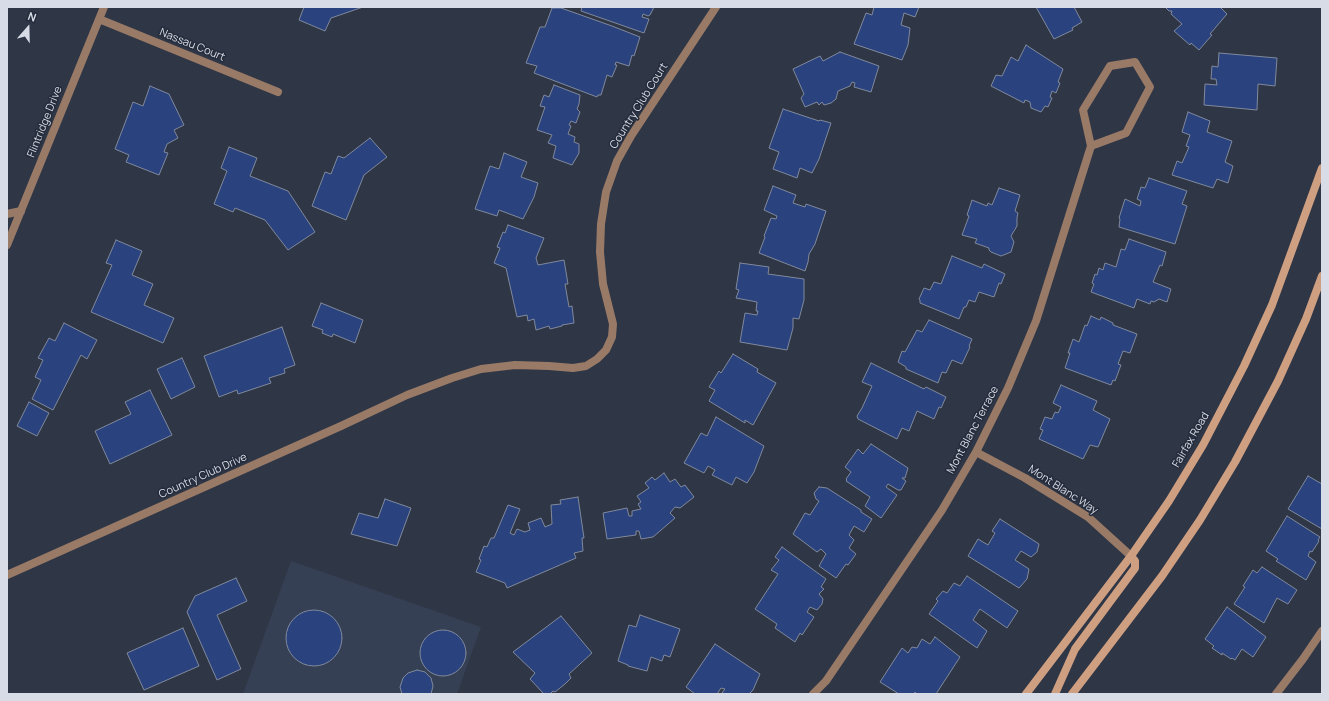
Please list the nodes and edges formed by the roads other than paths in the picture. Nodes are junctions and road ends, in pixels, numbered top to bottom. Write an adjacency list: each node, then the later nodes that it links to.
1 (104, 7): 3 (street, Flintridge Drive)
2 (716, 7): 11 (street, Country Club Court)
3 (99, 19): 4 (street, Nassau Court); 7 (street, Flintridge Drive)
4 (278, 92)
5 (1091, 146): 5 (street, Mont Blanc Terrace); 12 (street, Mont Blanc Terrace)
6 (1322, 168): 13 (main road, Fairfax Road)
7 (21, 211): 8 (street); 9 (street, Flintridge Drive)
8 (7, 214)
9 (7, 245)
10 (1322, 276): 19 (main road)
11 (407, 394): 14 (street, Country Club Drive)
12 (976, 452): 13 (street, Mont Blanc Way); 17 (street, Mont Blanc Terrace)
13 (1131, 556): 16 (main road, Fairfax Road); 18 (main road)
14 (7, 575)
15 (1322, 631): 20 (street)
16 (1028, 692)
17 (814, 694)
18 (1055, 694)
19 (1072, 694)
20 (1276, 694)

